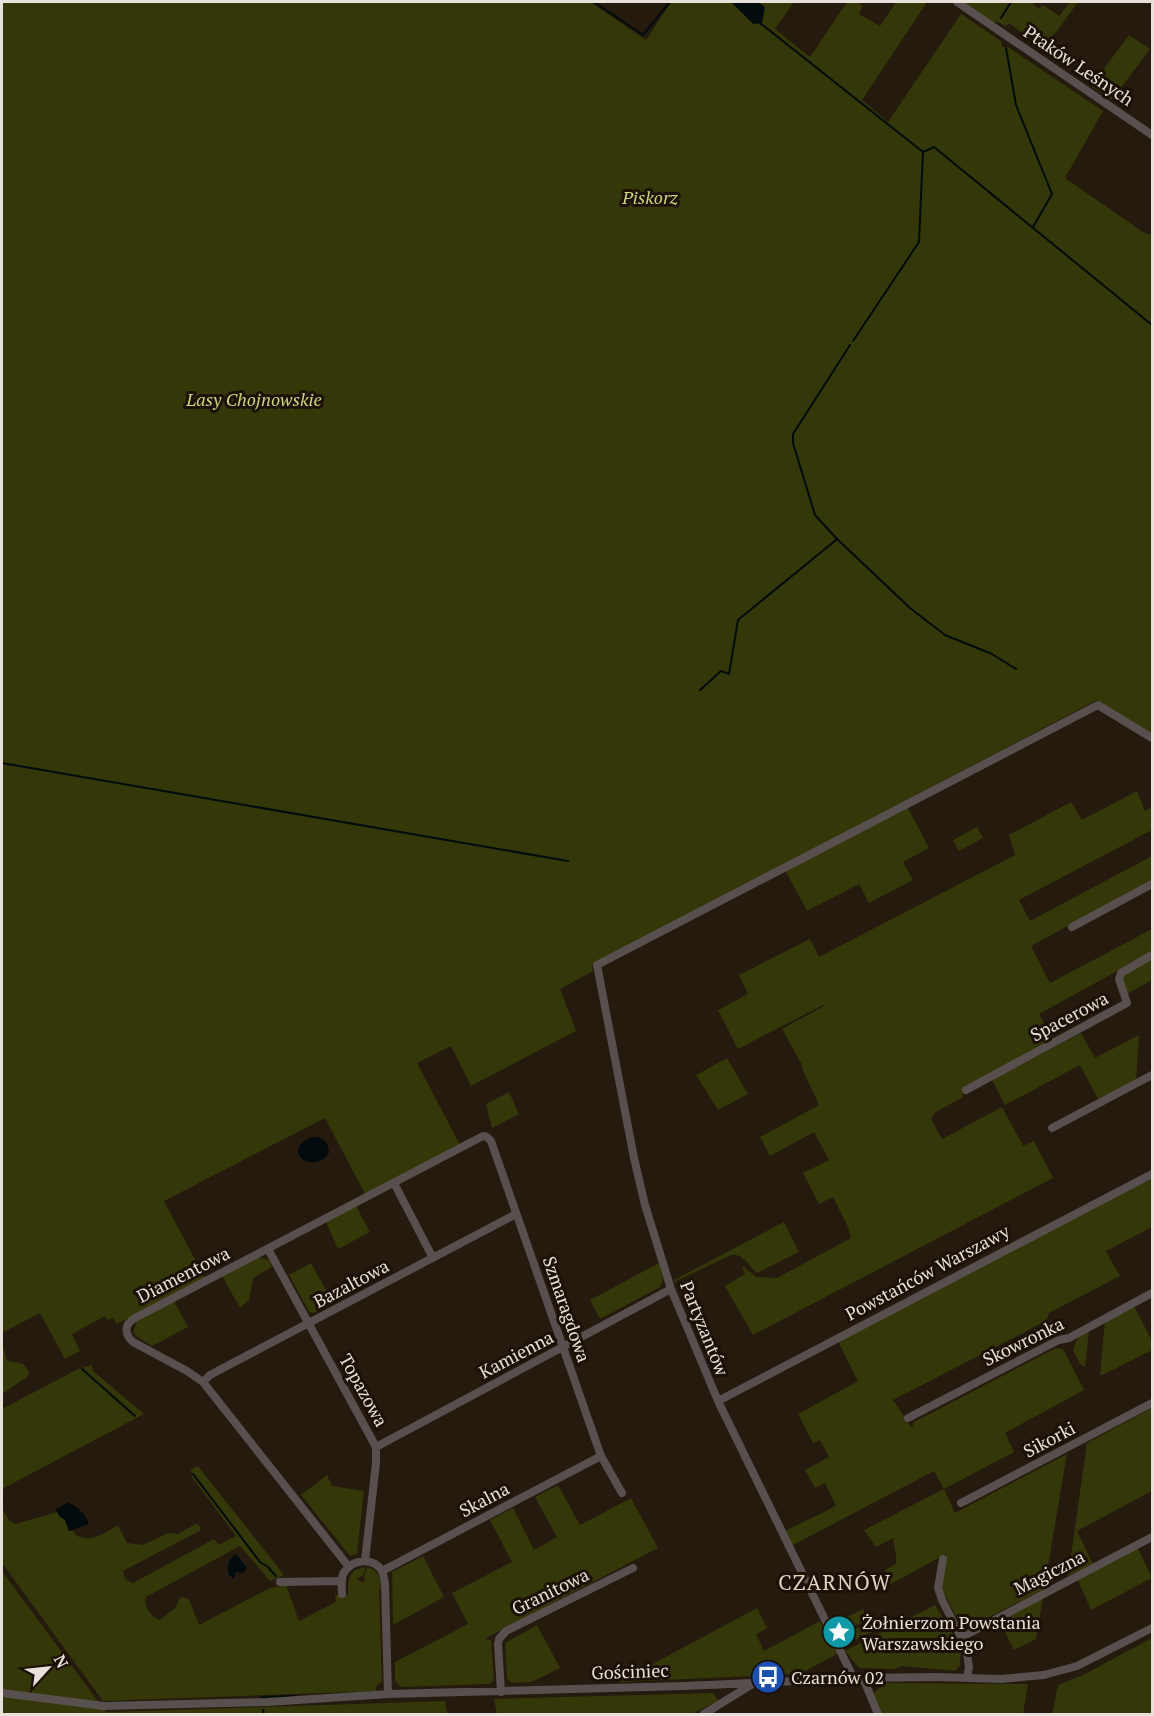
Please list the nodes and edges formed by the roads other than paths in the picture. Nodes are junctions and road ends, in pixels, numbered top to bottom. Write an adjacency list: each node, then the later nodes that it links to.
1 (957, 2): 2 (street, Ptaków Leśnych)
2 (1152, 135)
3 (1152, 738): 16 (street, Partyzantów)
4 (1152, 884): 5 (street)
5 (1072, 927)
6 (1152, 955): 8 (street, Spacerowa)
7 (1152, 1075): 9 (street)
8 (966, 1090)
9 (1052, 1128)
10 (483, 1136): 12 (street, Diamentowa); 13 (street, Szmaragdowa)
11 (1152, 1174): 21 (street, Powstańców Warszawy)
12 (394, 1183): 14 (street, Diamentowa); 15 (street)
13 (516, 1214): 15 (street, Bazaltowa); 19 (street, Szmaragdowa)
14 (268, 1249): 18 (street, Topazowa); 20 (street, Diamentowa)
15 (433, 1258): 18 (street, Bazaltowa)
16 (671, 1289): 19 (street, Kamienna); 21 (street, Partyzantów)
17 (1152, 1293): 23 (street, Skowronka)
18 (309, 1324): 20 (street, Bazaltowa); 24 (street, Topazowa)
19 (563, 1347): 24 (street, Kamienna); 25 (street, Szmaragdowa)
20 (203, 1382): 31 (street, Diamentowa)
21 (718, 1401): 40 (street, Partyzantów)
22 (1152, 1403): 27 (street, Sikorki)
23 (908, 1418)
24 (376, 1447): 30 (street, Topazowa)
25 (601, 1456): 26 (street, Szmaragdowa); 33 (street, Skalna)
26 (622, 1493)
27 (962, 1503)
28 (1152, 1537): 38 (street, Magiczna)
29 (943, 1559): 38 (street)
30 (365, 1561): 31 (street); 33 (street)
31 (349, 1567): 34 (street)
32 (633, 1568): 42 (street, Granitowa)
33 (382, 1571): 44 (street)
34 (342, 1581): 35 (street); 36 (street)
35 (280, 1582)
36 (342, 1594)
37 (1152, 1628): 39 (street, Gościniec)
38 (962, 1637): 39 (street)
39 (967, 1677): 40 (street, Gościniec)
40 (858, 1678): 41 (street, Gościniec); 46 (street, Partyzantów)
41 (754, 1683): 42 (street, Gościniec); 45 (street)
42 (501, 1692): 44 (street, Gościniec)
43 (2, 1693): 44 (street, Gościniec)
44 (388, 1694)
45 (704, 1714)
46 (878, 1714)

